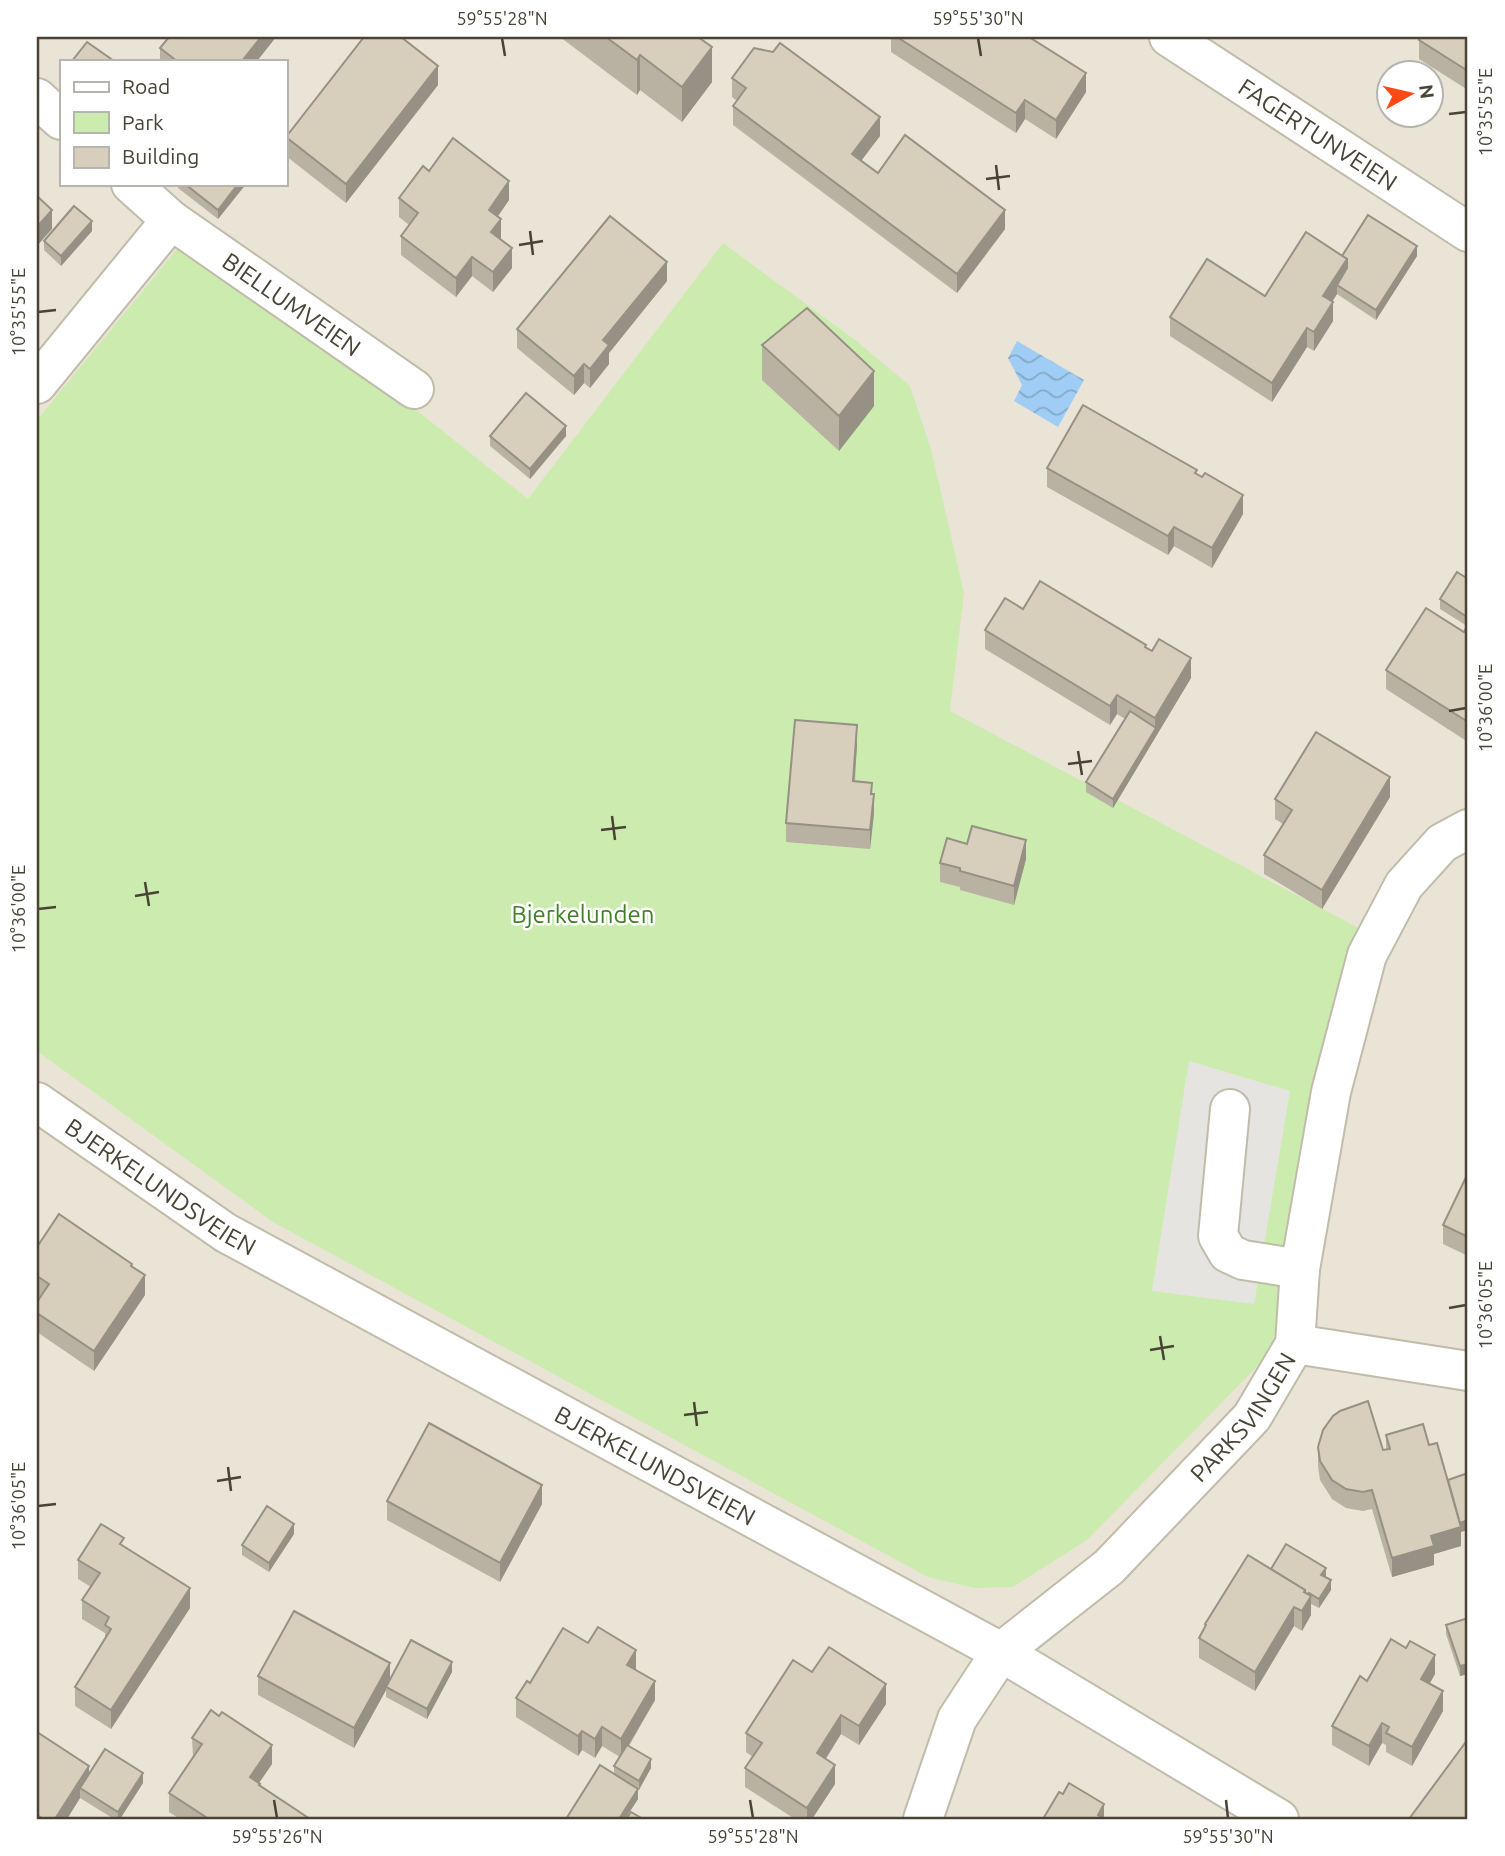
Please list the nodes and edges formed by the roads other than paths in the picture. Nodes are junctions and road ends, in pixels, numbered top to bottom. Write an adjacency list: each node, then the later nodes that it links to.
1 (1169, 37): 6 (street, FAGERTUNVEIEN)
2 (37, 98): 3 (street)
3 (60, 119)
4 (133, 186): 5 (street, BIELLUMVEIEN)
5 (172, 220): 7 (street); 8 (street, BIELLUMVEIEN)
6 (1468, 232)
7 (37, 384)
8 (414, 389)
9 (1468, 829): 12 (street, PARKSVINGEN)
10 (37, 1102): 15 (street, BJERKELUNDSVEIEN)
11 (1230, 1110): 12 (street)
12 (1300, 1269): 13 (street, PARKSVINGEN)
13 (1295, 1344): 14 (street); 15 (street, PARKSVINGEN)
14 (1468, 1371)
15 (1001, 1652): 16 (street, PARKSVINGEN); 17 (street, BJERKELUNDSVEIEN)
16 (923, 1819)
17 (1279, 1819)

